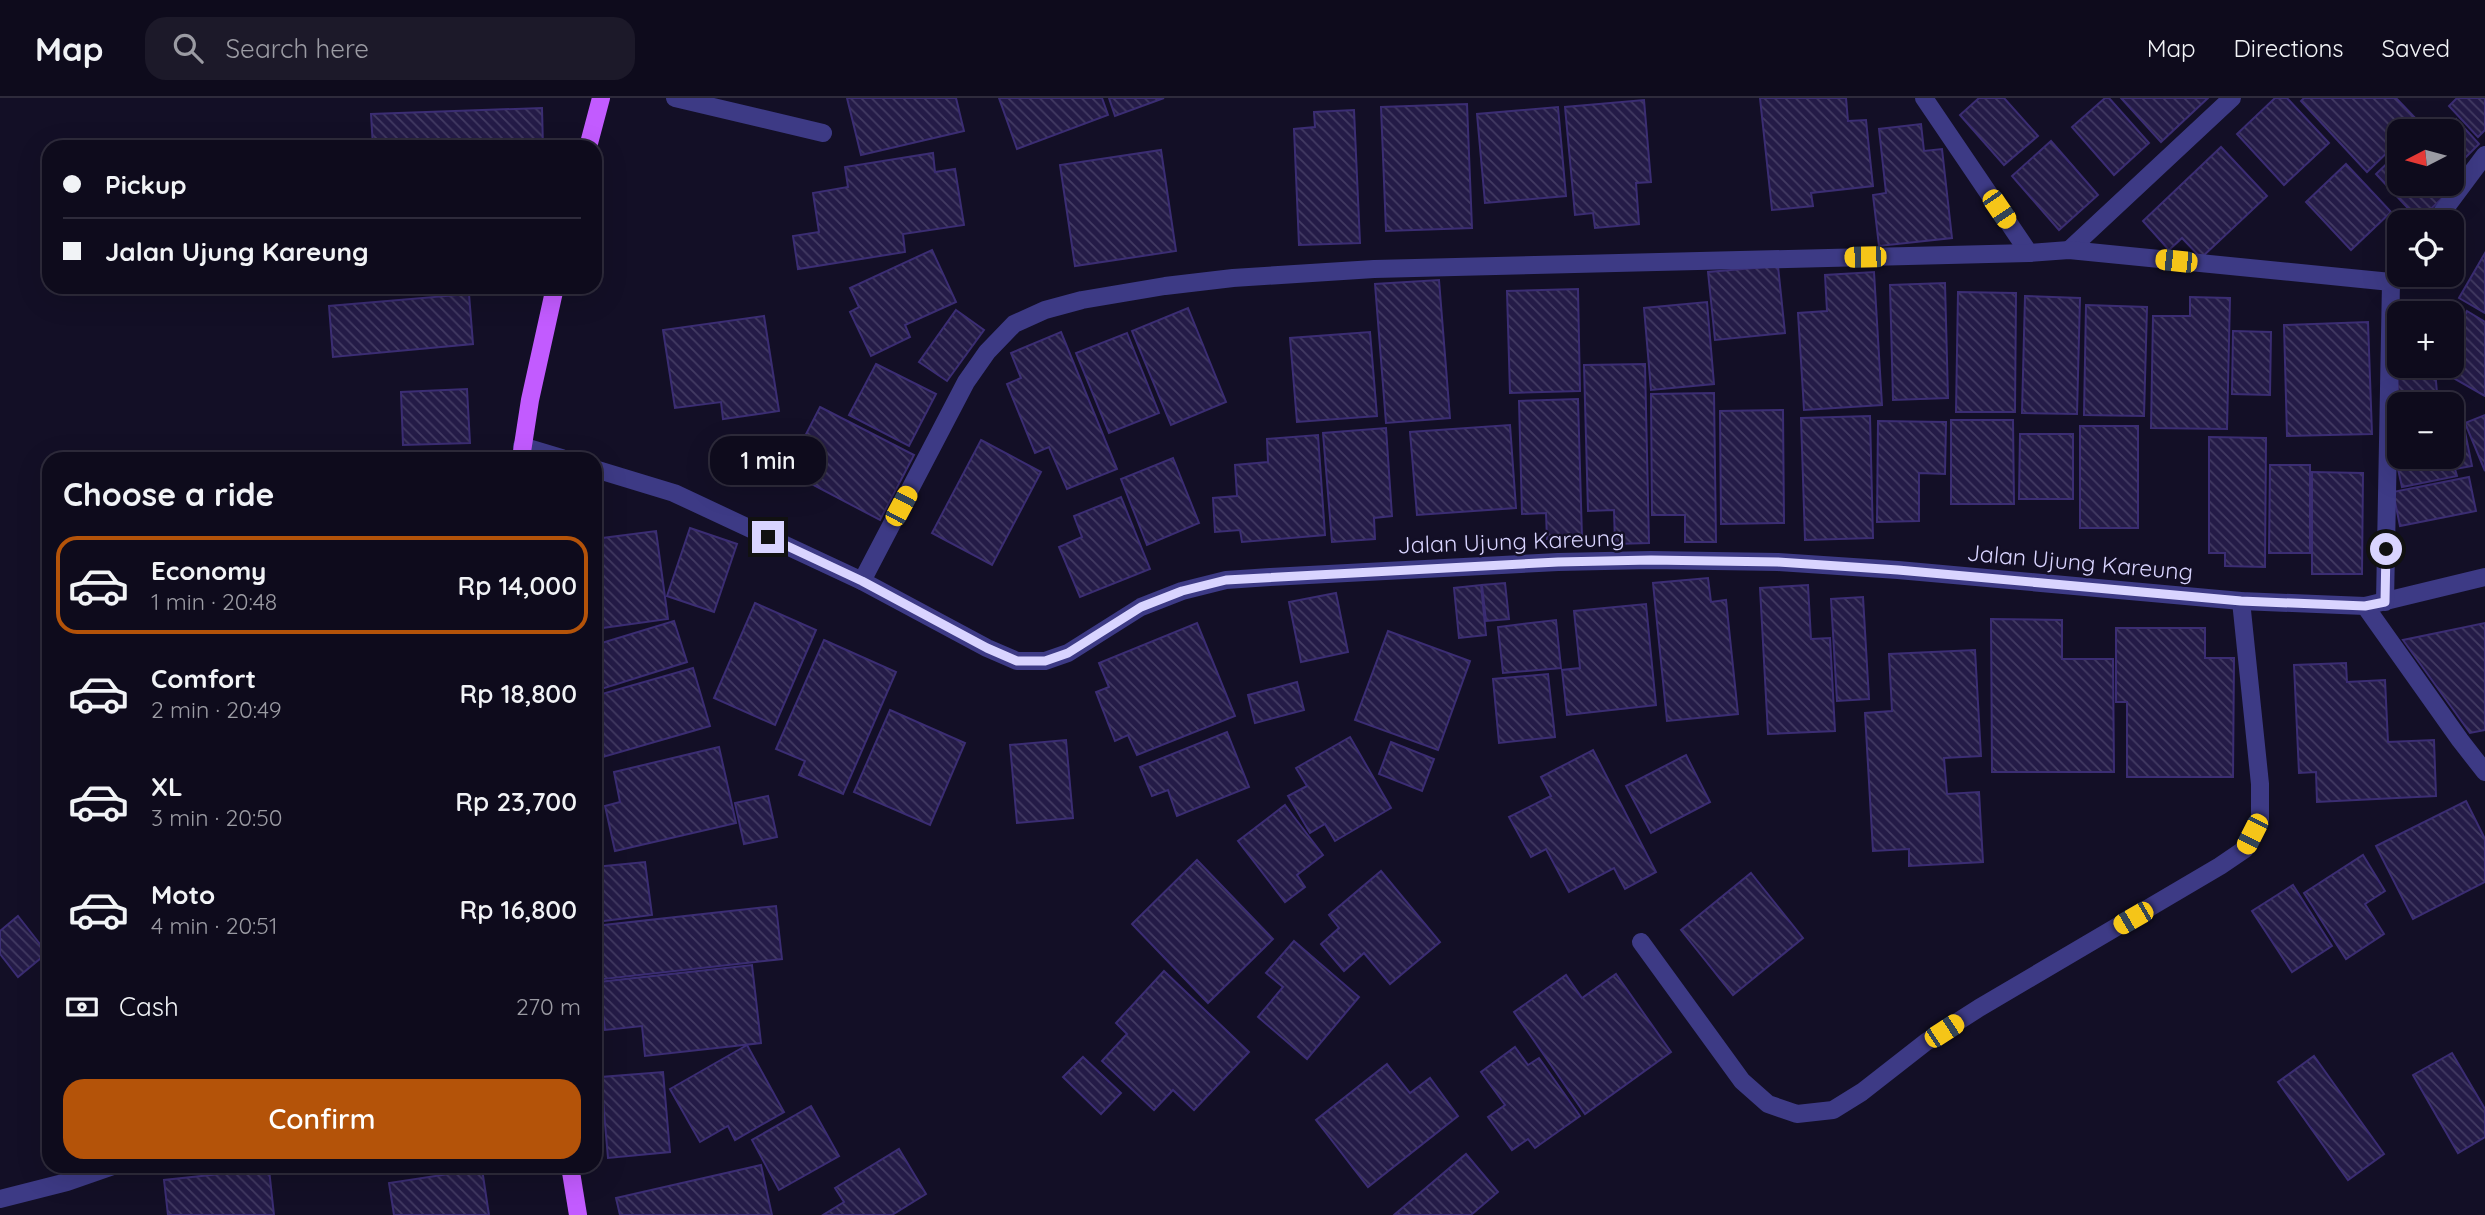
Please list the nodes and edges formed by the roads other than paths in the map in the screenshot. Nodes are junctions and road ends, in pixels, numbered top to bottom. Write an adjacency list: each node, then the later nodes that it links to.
1 (601, 98): 6 (main road)
2 (675, 98): 5 (street)
3 (1924, 98): 10 (street)
4 (2232, 98): 9 (street)
5 (823, 133)
6 (590, 140)
7 (2485, 155): 8 (street)
8 (2444, 210)
9 (2069, 250): 10 (street); 11 (street)
10 (2029, 253): 17 (street)
11 (2387, 275)
12 (2395, 287): 19 (street)
13 (554, 294): 14 (main road)
14 (522, 452)
15 (602, 471): 17 (street, Jalan Ujung Kareung)
16 (2485, 577): 19 (street, Jalan Ujung Kareung)
17 (862, 581): 18 (street, Jalan Ujung Kareung)
18 (2241, 601): 20 (street, Jalan Ujung Kareung); 22 (street)
19 (2385, 602): 20 (street, Jalan Ujung Kareung)
20 (2365, 606): 21 (street)
21 (2485, 772)
22 (1641, 942)
23 (93, 1173): 25 (street)
24 (571, 1173): 26 (main road)
25 (0, 1199)
26 (578, 1215)

